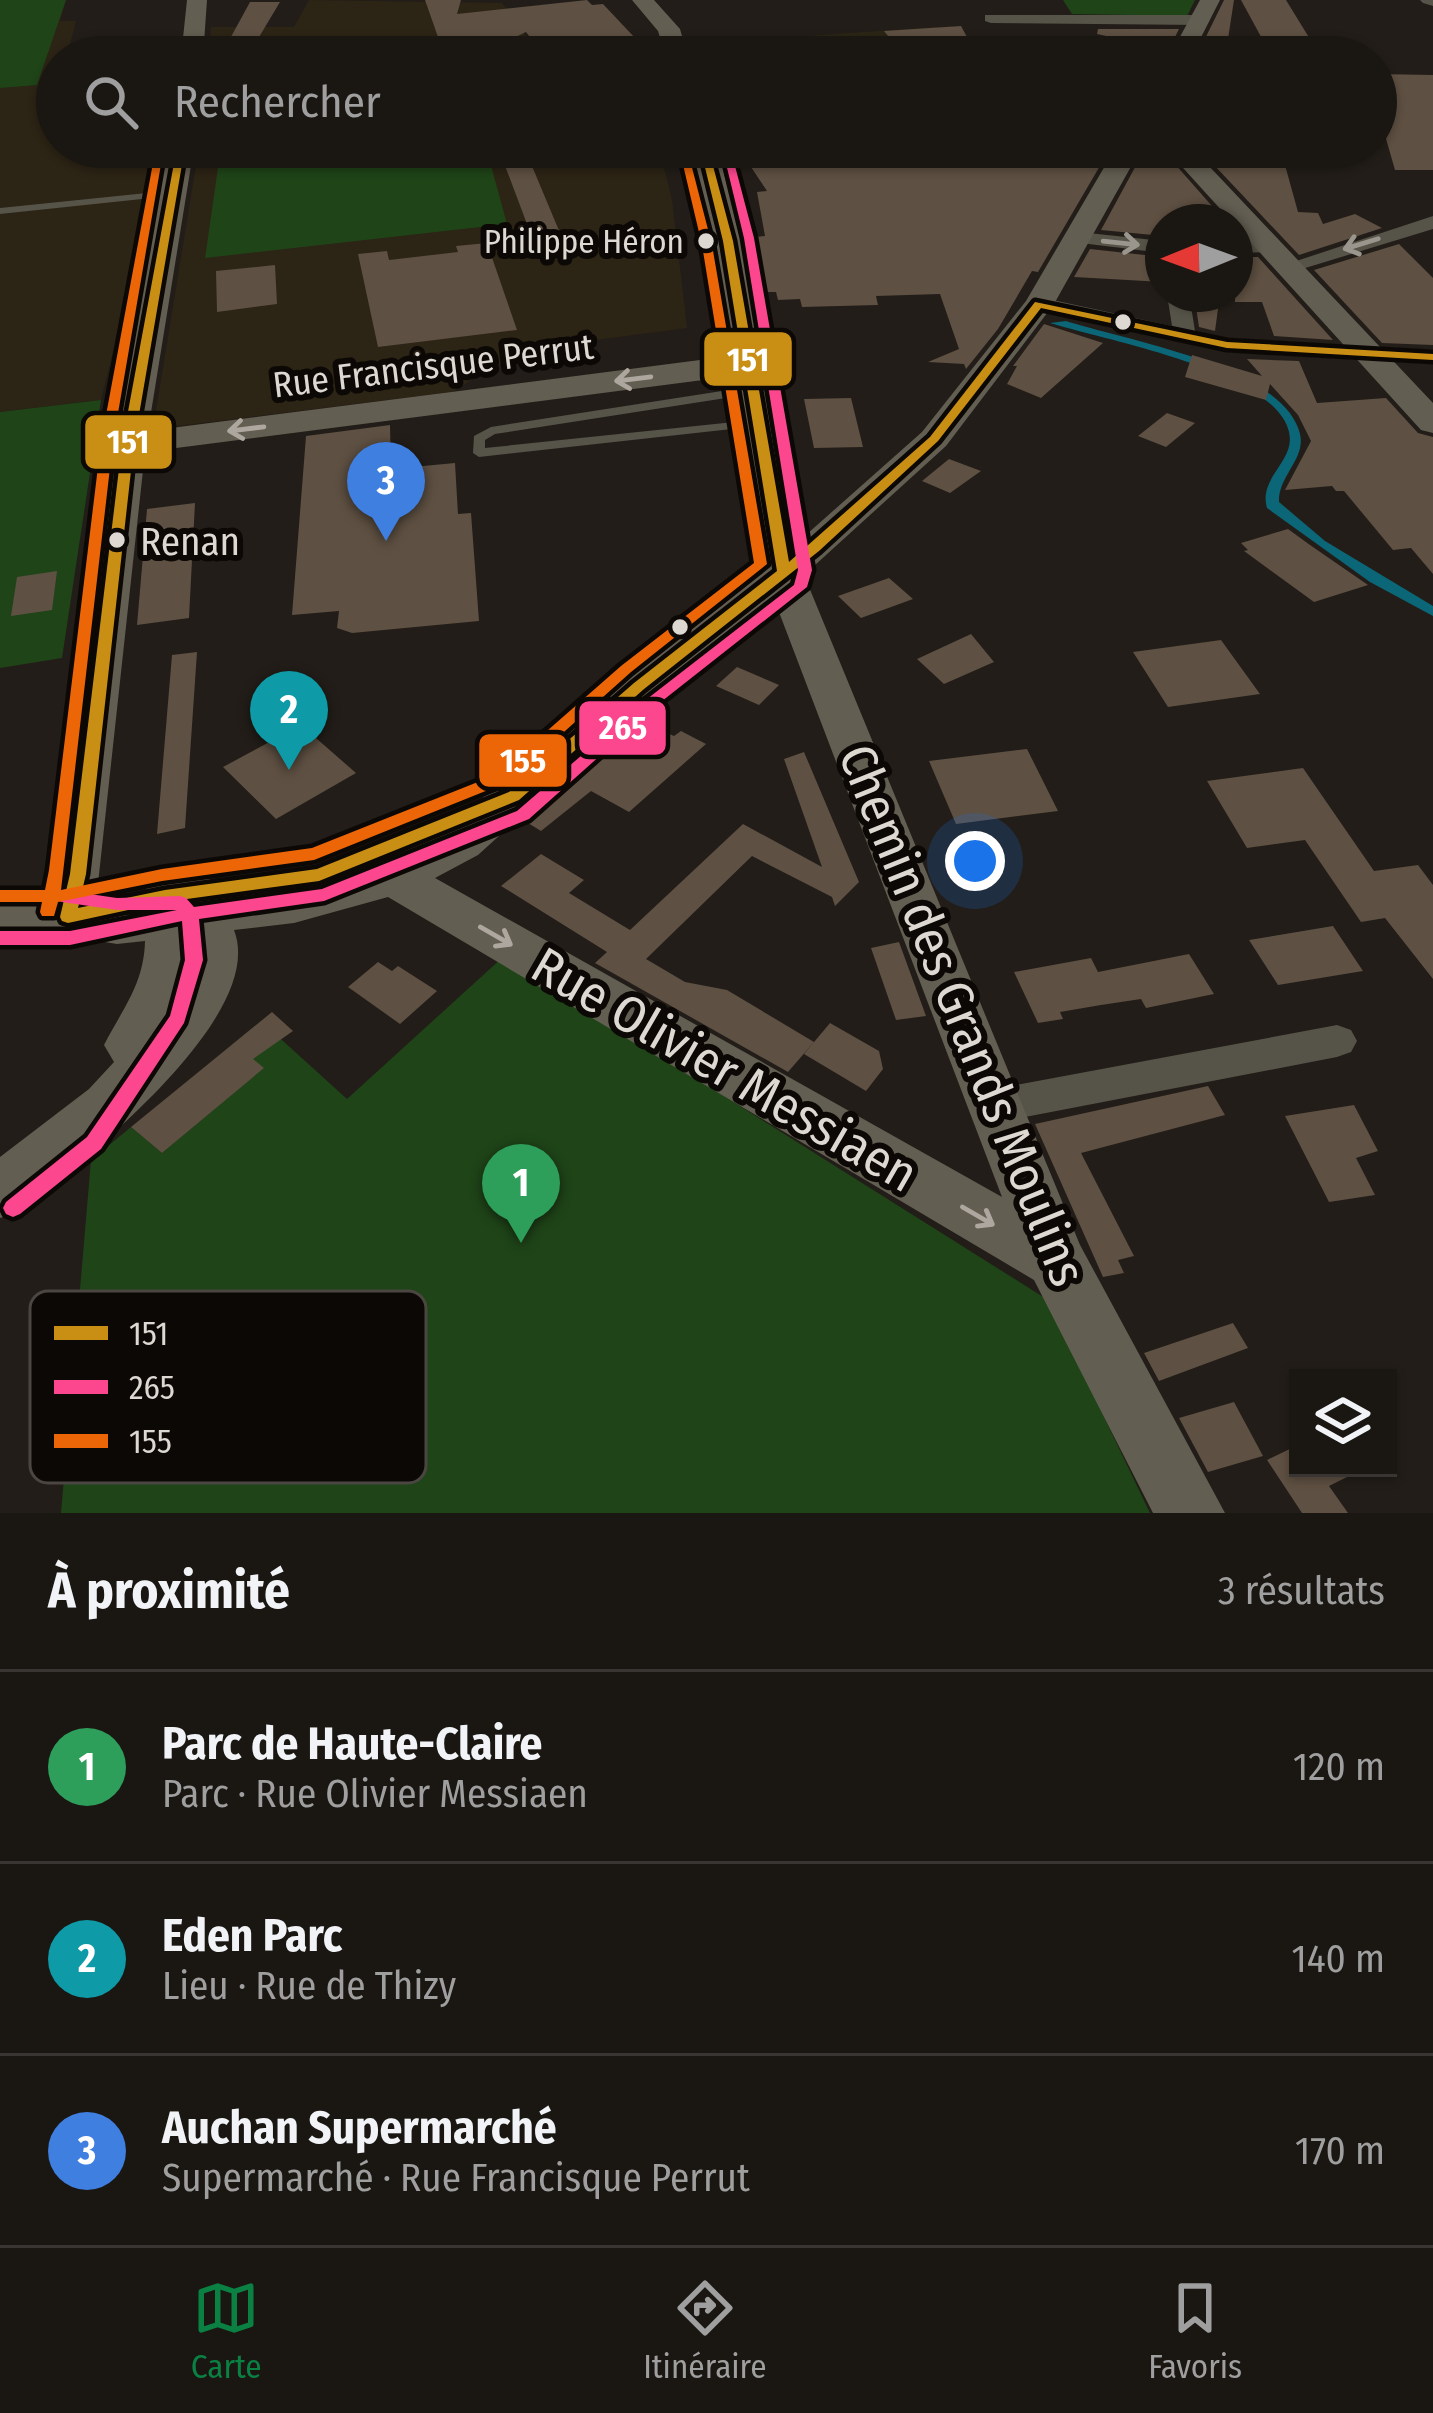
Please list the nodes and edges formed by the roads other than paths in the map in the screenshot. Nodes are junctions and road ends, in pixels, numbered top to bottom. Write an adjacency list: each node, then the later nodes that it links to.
1 (197, 0): 5 (street)
2 (642, 0): 6 (street)
3 (1205, 10): 4 (street)
4 (991, 18)
5 (194, 36)
6 (671, 36)
7 (179, 168): 11 (street)
8 (710, 168): 23 (street, Chemin des Grands Moulins)
9 (1118, 168): 14 (street)
10 (1196, 168): 17 (street)
11 (176, 193): 12 (lane); 26 (street)
12 (0, 211)
13 (1433, 222): 17 (street, one-way to 17)
14 (1079, 238): 15 (street, one-way to 15); 18 (street)
15 (1145, 245)
16 (1253, 251): 17 (street)
17 (1279, 256): 21 (street)
18 (1039, 304): 20 (street); 28 (street)
19 (1181, 312): 20 (street)
20 (1185, 338): 21 (street)
21 (1366, 355): 22 (street); 24 (street)
22 (1433, 360): 24 (street)
23 (754, 392): 23 (lane); 26 (street, Rue Francisque Perrut, one-way to 26); 27 (street, Chemin des Grands Moulins)
24 (1402, 392): 25 (street)
25 (1433, 423)
26 (128, 444): 33 (street)
27 (770, 494): 28 (street); 29 (street, Chemin des Grands Moulins)
28 (842, 522): 29 (street)
29 (784, 573): 30 (street); 36 (street, Chemin des Grands Moulins)
30 (514, 796): 31 (street); 34 (street)
31 (394, 877): 34 (street); 38 (street, Rue Olivier Messiaen, one-way to 38)
32 (0, 917): 33 (street)
33 (68, 917): 34 (street)
34 (190, 918): 37 (street)
35 (1337, 1041): 36 (street)
36 (994, 1106): 38 (street, Chemin des Grands Moulins)
37 (0, 1192)
38 (1056, 1260): 39 (street, Chemin des Grands Moulins)
39 (1190, 1513)

